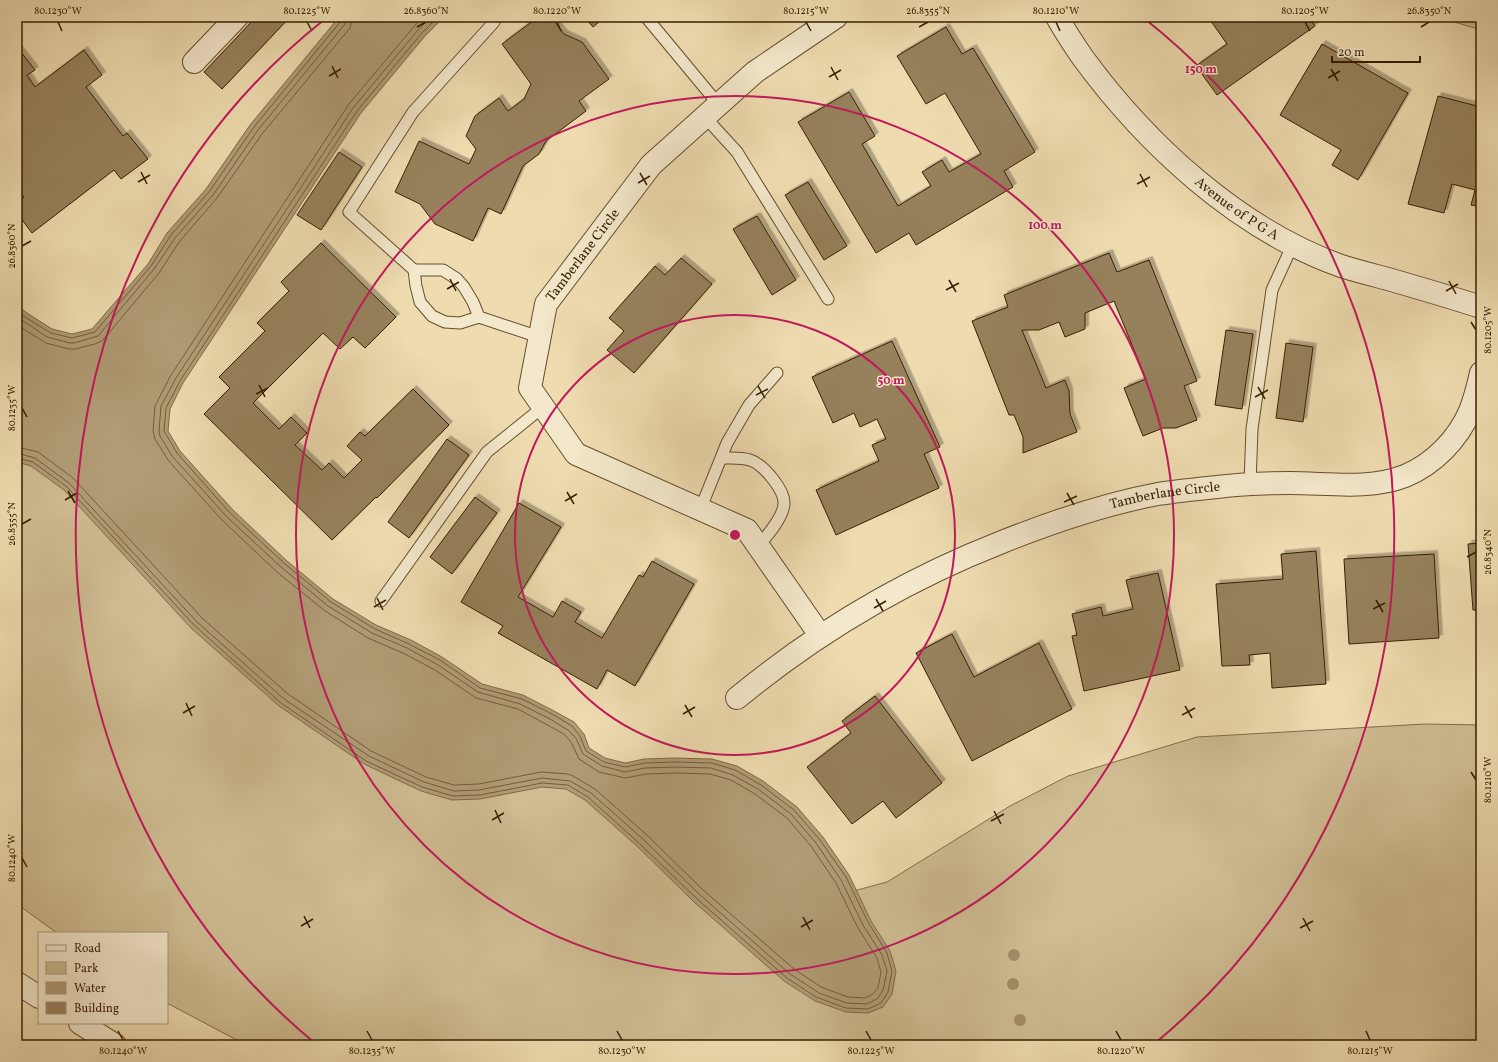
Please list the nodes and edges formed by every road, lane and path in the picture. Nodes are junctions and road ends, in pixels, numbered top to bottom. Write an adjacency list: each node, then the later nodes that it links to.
1 (237, 17): 6 (street)
2 (646, 17): 7 (lane)
3 (836, 17): 7 (street, Tamberlane Circle)
4 (1057, 17): 8 (street, Avenue of P G A)
5 (494, 22): 9 (lane)
6 (194, 62)
7 (712, 111): 10 (lane); 13 (street, Tamberlane Circle)
8 (1293, 244): 11 (street, Avenue of P G A); 18 (lane)
9 (414, 270): 12 (lane); 12 (lane)
10 (828, 299)
11 (1481, 307)
12 (479, 318): 13 (lane)
13 (539, 337): 16 (street, Tamberlane Circle)
14 (777, 373): 17 (lane)
15 (1481, 374): 18 (street, Tamberlane Circle)
16 (543, 407): 19 (street, Tamberlane Circle); 21 (lane)
17 (722, 458): 19 (lane); 20 (lane)
18 (1250, 484): 22 (street, Tamberlane Circle)
19 (700, 510): 20 (street, Tamberlane Circle)
20 (758, 546): 22 (street, Tamberlane Circle)
21 (381, 601)
22 (820, 635): 23 (street, Tamberlane Circle)
23 (737, 698)
24 (17, 983): 25 (street)
25 (38, 996)
26 (82, 1024): 27 (street)
27 (116, 1045)

